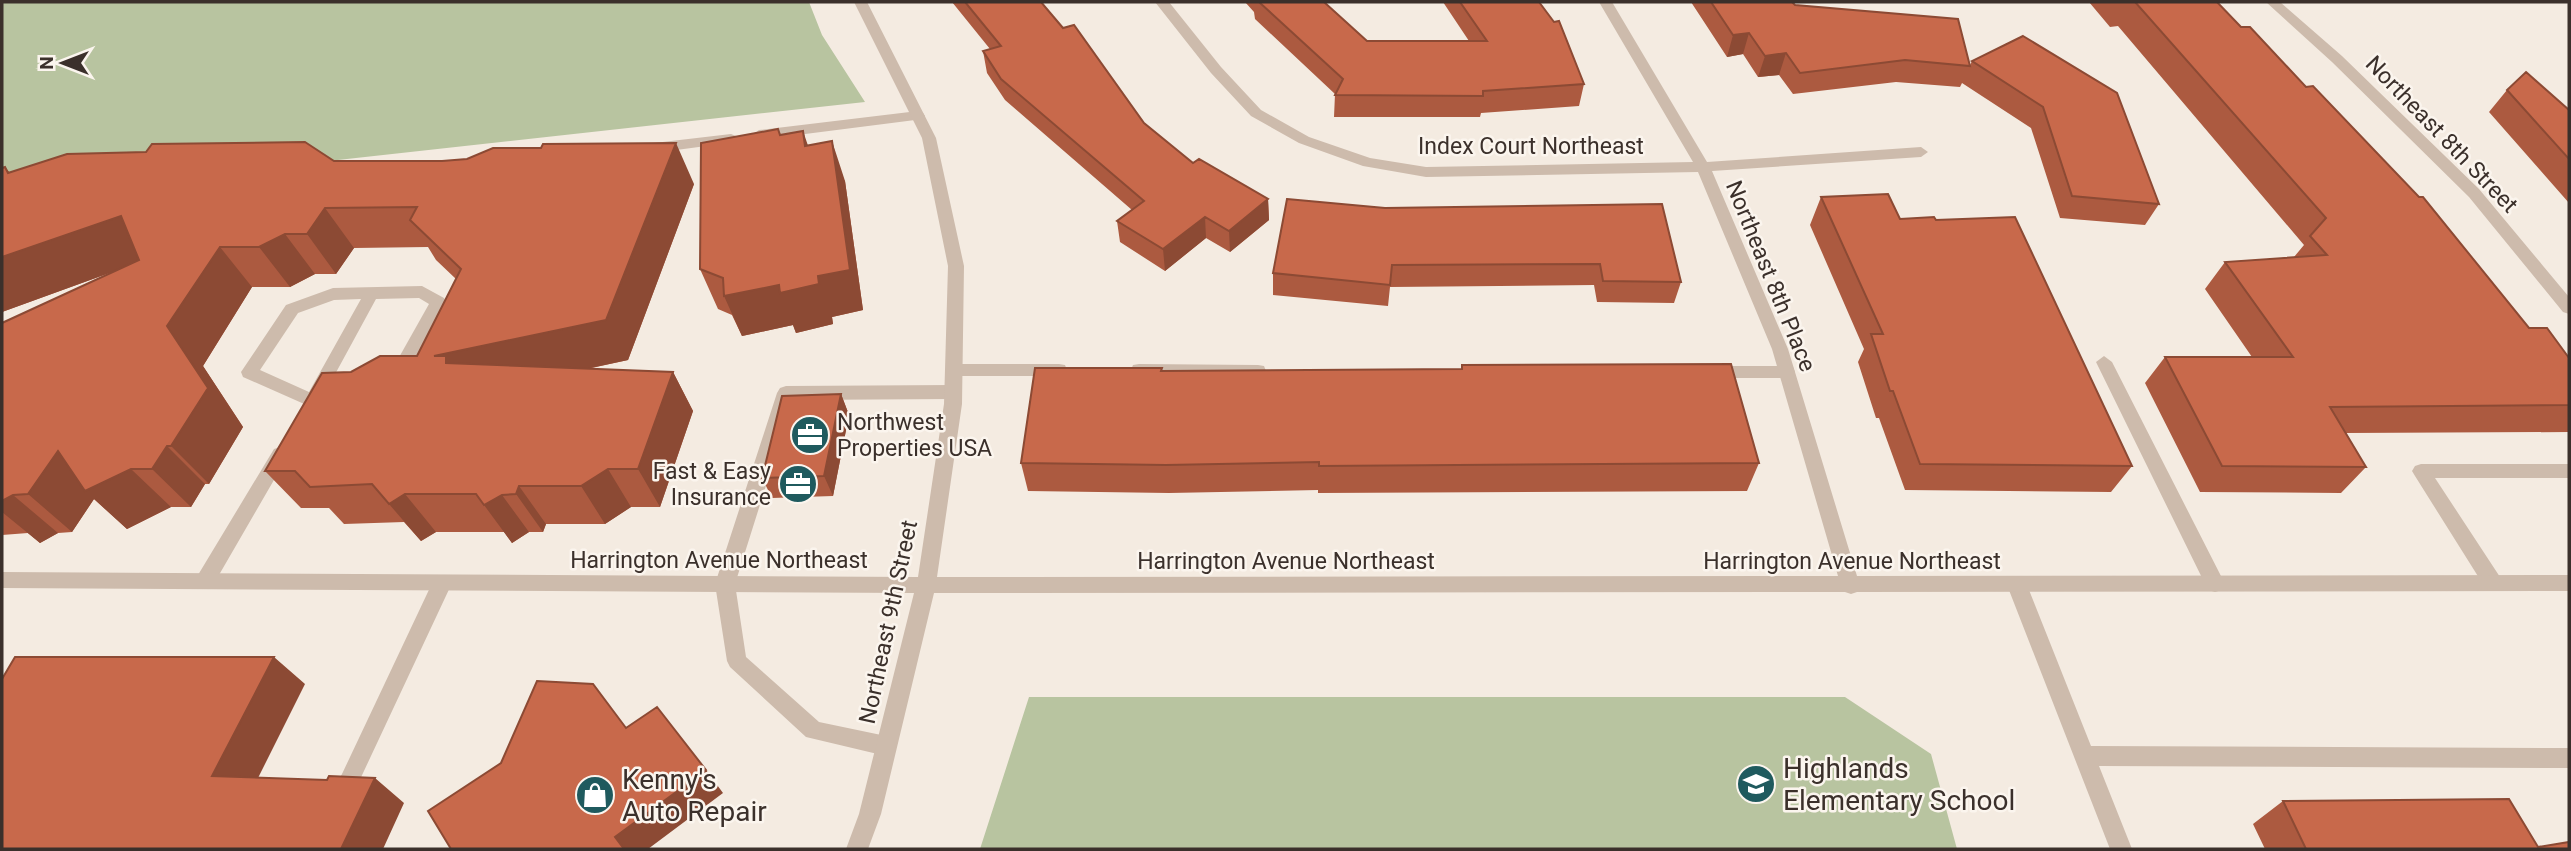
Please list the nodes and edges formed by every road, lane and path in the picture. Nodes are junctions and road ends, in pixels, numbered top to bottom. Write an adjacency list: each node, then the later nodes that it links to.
1 (860, 2): 5 (street, Northeast 9th Street)
2 (1162, 2): 8 (street, Index Court Northeast)
3 (1606, 2): 8 (street, Northeast 8th Place)
4 (2272, 2): 10 (street, Northeast 8th Street)
5 (918, 116): 6 (street); 12 (street, Northeast 9th Street)
6 (632, 150)
7 (1921, 152): 8 (street, Index Court Northeast)
8 (1703, 167): 17 (street, Northeast 8th Place)
9 (369, 300): 19 (street)
10 (2569, 308)
11 (2104, 362): 28 (street)
12 (954, 370): 13 (street); 18 (street, Northeast 9th Street)
13 (1079, 370)
14 (1120, 370): 15 (street)
15 (1273, 371)
16 (1690, 372): 17 (street)
17 (1787, 372): 31 (street, Northeast 8th Place)
18 (953, 392): 27 (street); 29 (street, Northeast 9th Street)
19 (308, 406): 19 (street)
20 (290, 436): 23 (street)
21 (2569, 471): 25 (street)
22 (2, 580): 23 (street, Harrington Avenue Northeast)
23 (205, 581): 24 (street, Harrington Avenue Northeast)
24 (442, 583): 27 (street, Harrington Avenue Northeast); 35 (street)
25 (2493, 583): 26 (street, Harrington Avenue Northeast); 28 (street, Harrington Avenue Northeast)
26 (2569, 583)
27 (725, 584): 29 (street, Harrington Avenue Northeast); 32 (street)
28 (2215, 584): 30 (street, Harrington Avenue Northeast)
29 (926, 585): 31 (street, Harrington Avenue Northeast); 32 (street, Northeast 9th Street)
30 (2017, 585): 31 (street, Harrington Avenue Northeast); 33 (street)
31 (1852, 586)
32 (886, 746): 36 (street, Northeast 9th Street)
33 (2084, 756): 34 (street); 37 (street)
34 (2569, 758)
35 (349, 781)
36 (857, 849)
37 (2121, 849)

